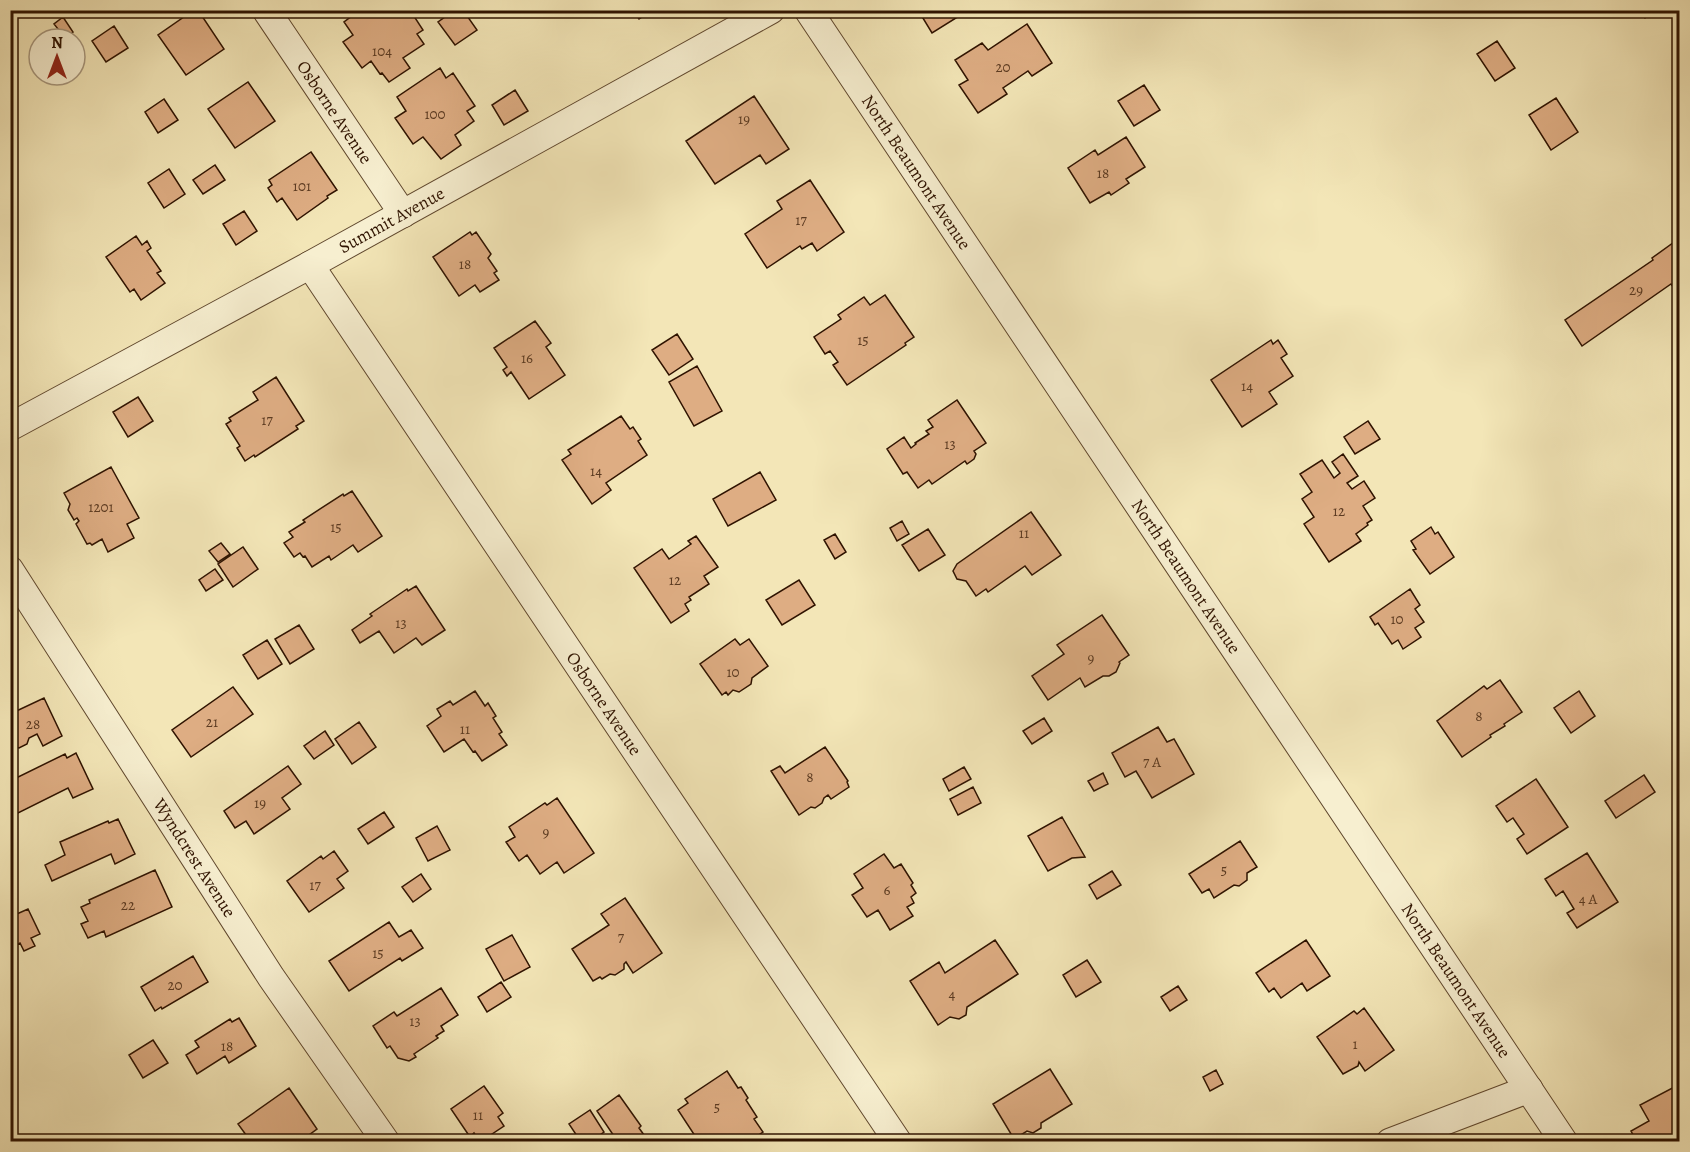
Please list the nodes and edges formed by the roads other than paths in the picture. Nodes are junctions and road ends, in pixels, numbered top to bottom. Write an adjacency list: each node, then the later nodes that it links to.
1 (266, 10): 4 (street, Osborne Avenue)
2 (771, 10): 4 (street, Summit Avenue)
3 (808, 10): 8 (street, North Beaumont Avenue)
4 (403, 213): 5 (street, Summit Avenue)
5 (310, 265): 6 (street, Summit Avenue); 10 (street, Osborne Avenue)
6 (10, 427)
7 (10, 570): 9 (street, Wyndcrest Avenue)
8 (1529, 1089): 11 (street); 12 (street, North Beaumont Avenue)
9 (386, 1142)
10 (898, 1142)
11 (1390, 1142)
12 (1564, 1142)

